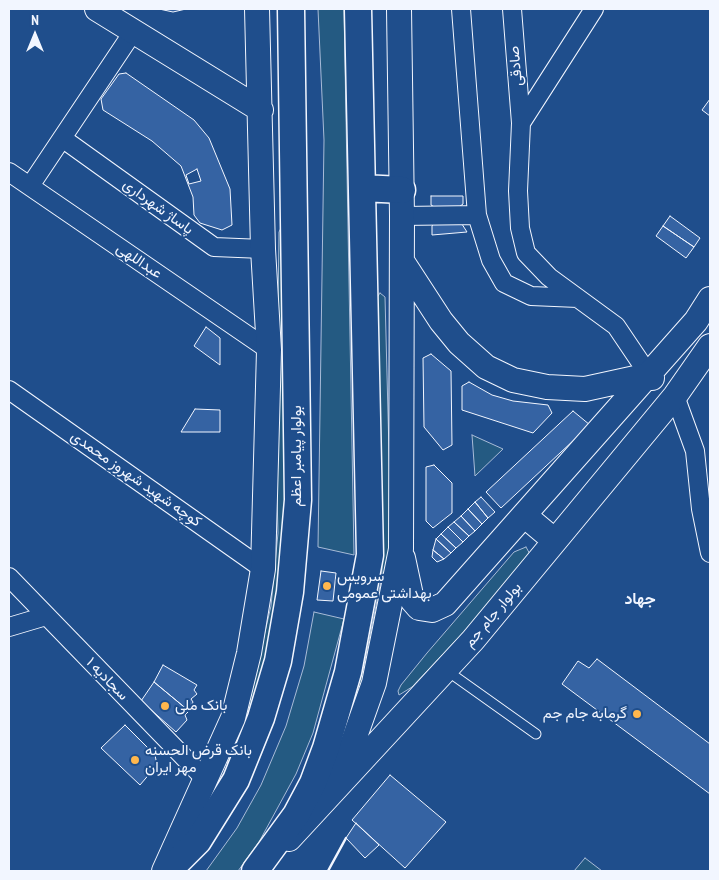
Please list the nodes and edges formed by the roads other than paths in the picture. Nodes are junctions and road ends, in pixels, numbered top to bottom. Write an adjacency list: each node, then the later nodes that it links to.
1 (97, 9): 9 (main road)
2 (257, 9): 10 (main road, بولوار پیامبر اعظم)
3 (291, 9): 41 (main road, بولوار پیامبر اعظم)
4 (358, 9): 15 (main road)
5 (399, 9): 16 (main road)
6 (462, 9): 17 (street)
7 (512, 9): 11 (street, صادقی)
8 (594, 9): 11 (street)
9 (133, 32): 10 (main road); 12 (street)
10 (261, 110): 19 (main road, بولوار پیامبر اعظم)
11 (521, 123): 21 (street, صادقی)
12 (62, 138): 14 (street); 19 (street, پاساژ شهرداری)
13 (9, 172): 14 (street, عبداللهی)
14 (30, 186): 24 (street, عبداللهی)
15 (362, 188): 16 (main road); 42 (main road)
16 (402, 190): 18 (main road)
17 (477, 215): 18 (street); 21 (street)
18 (402, 216): 20 (main road)
19 (263, 249): 24 (main road, بولوار پیامبر اعظم)
20 (402, 261): 25 (main road); 30 (main road)
21 (578, 298): 25 (street, صادقی)
22 (710, 299): 25 (main road)
23 (710, 346): 27 (main road, بولوار جام جم)
24 (268, 350): 32 (main road, بولوار پیامبر اعظم)
25 (649, 375): 27 (main road); 28 (main road)
26 (9, 390): 32 (street, کوچه شهید شهروز محمدی)
27 (675, 396): 29 (main road, بولوار جام جم); 31 (street)
28 (524, 515): 29 (main road); 30 (main road)
29 (554, 541): 36 (main road, بولوار جام جم)
30 (401, 549): 39 (main road)
31 (710, 553)
32 (263, 569): 38 (main road, بولوار پیامبر اعظم)
33 (9, 578): 34 (street, سجادیه ۱)
34 (46, 616): 35 (street); 38 (street, سجادیه ۱)
35 (9, 628)
36 (445, 670): 37 (lane); 39 (main road, بولوار جام جم)
37 (536, 734)
38 (206, 780): 40 (main road, بولوار پیامبر اعظم)
39 (337, 787): 43 (main road, بولوار جام جم)
40 (164, 871)
41 (168, 871)
42 (255, 871)
43 (259, 871)

